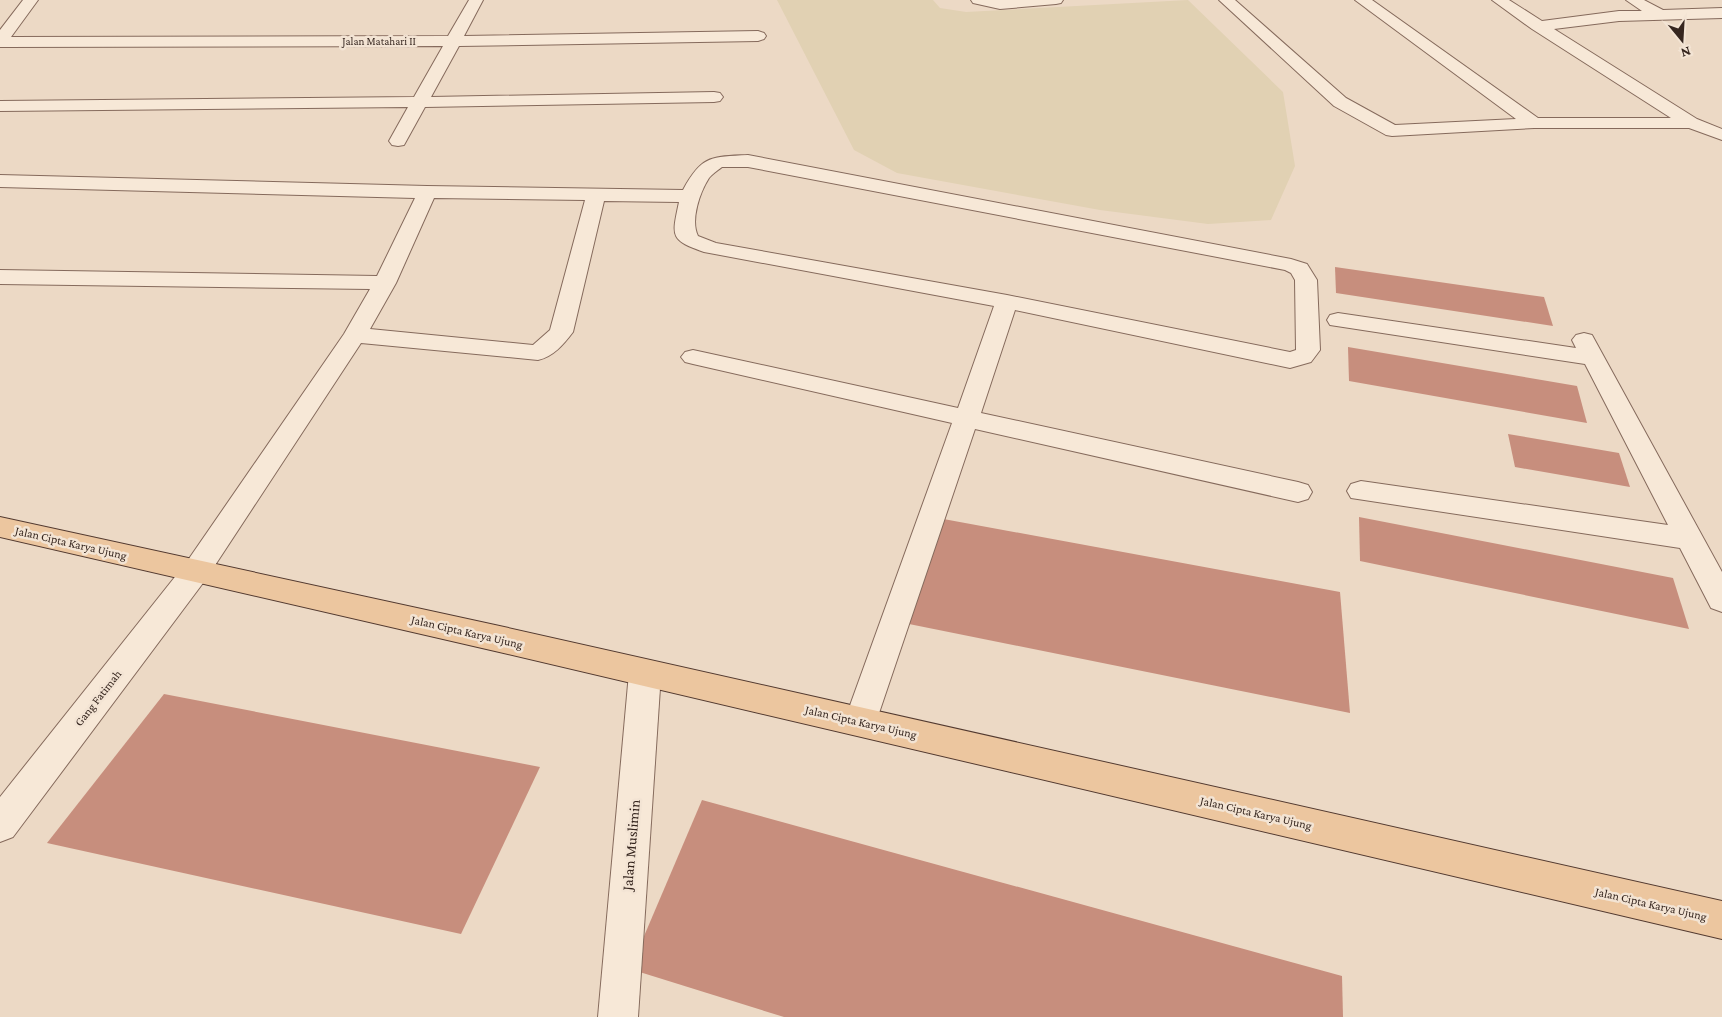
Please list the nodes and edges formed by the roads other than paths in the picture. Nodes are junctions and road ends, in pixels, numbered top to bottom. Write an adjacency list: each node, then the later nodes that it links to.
1 (32, 0): 14 (street)
2 (476, 0): 13 (street)
3 (978, 0): 4 (street)
4 (1056, 0)
5 (1226, 0): 18 (street)
6 (1362, 0): 18 (street)
7 (1499, 0): 11 (street)
8 (1633, 0): 10 (street)
9 (1722, 13): 10 (street)
10 (1660, 15): 11 (street)
11 (1537, 26): 19 (street)
12 (758, 36): 13 (street, Jalan Matahari II)
13 (454, 41): 14 (street, Jalan Matahari II); 16 (street)
14 (0, 42)
15 (714, 97): 16 (street)
16 (421, 102): 17 (street); 21 (street)
17 (0, 106)
18 (1534, 123): 19 (street)
19 (1691, 123): 20 (street)
20 (1722, 135)
21 (398, 141)
22 (0, 181): 23 (street)
23 (427, 192): 24 (street); 27 (street, Gang Fatimah)
24 (596, 194): 25 (street); 30 (street)
25 (690, 196): 28 (street); 28 (street)
26 (0, 276): 27 (street)
27 (385, 283): 30 (street, Gang Fatimah)
28 (1007, 302): 32 (street)
29 (1338, 320): 36 (street)
30 (355, 334): 37 (street, Gang Fatimah)
31 (693, 357): 32 (street)
32 (966, 418): 34 (street); 40 (street)
33 (1361, 491): 36 (street)
34 (1298, 492)
35 (0, 527): 37 (main road, Jalan Cipta Karya Ujung)
36 (1690, 539): 38 (street)
37 (196, 571): 39 (main road, Jalan Cipta Karya Ujung); 41 (street, Gang Fatimah)
38 (1722, 600)
39 (645, 673): 40 (main road, Jalan Cipta Karya Ujung); 43 (street, Jalan Muslimin)
40 (860, 722): 42 (main road, Jalan Cipta Karya Ujung)
41 (0, 825)
42 (1722, 920)
43 (618, 1017)

